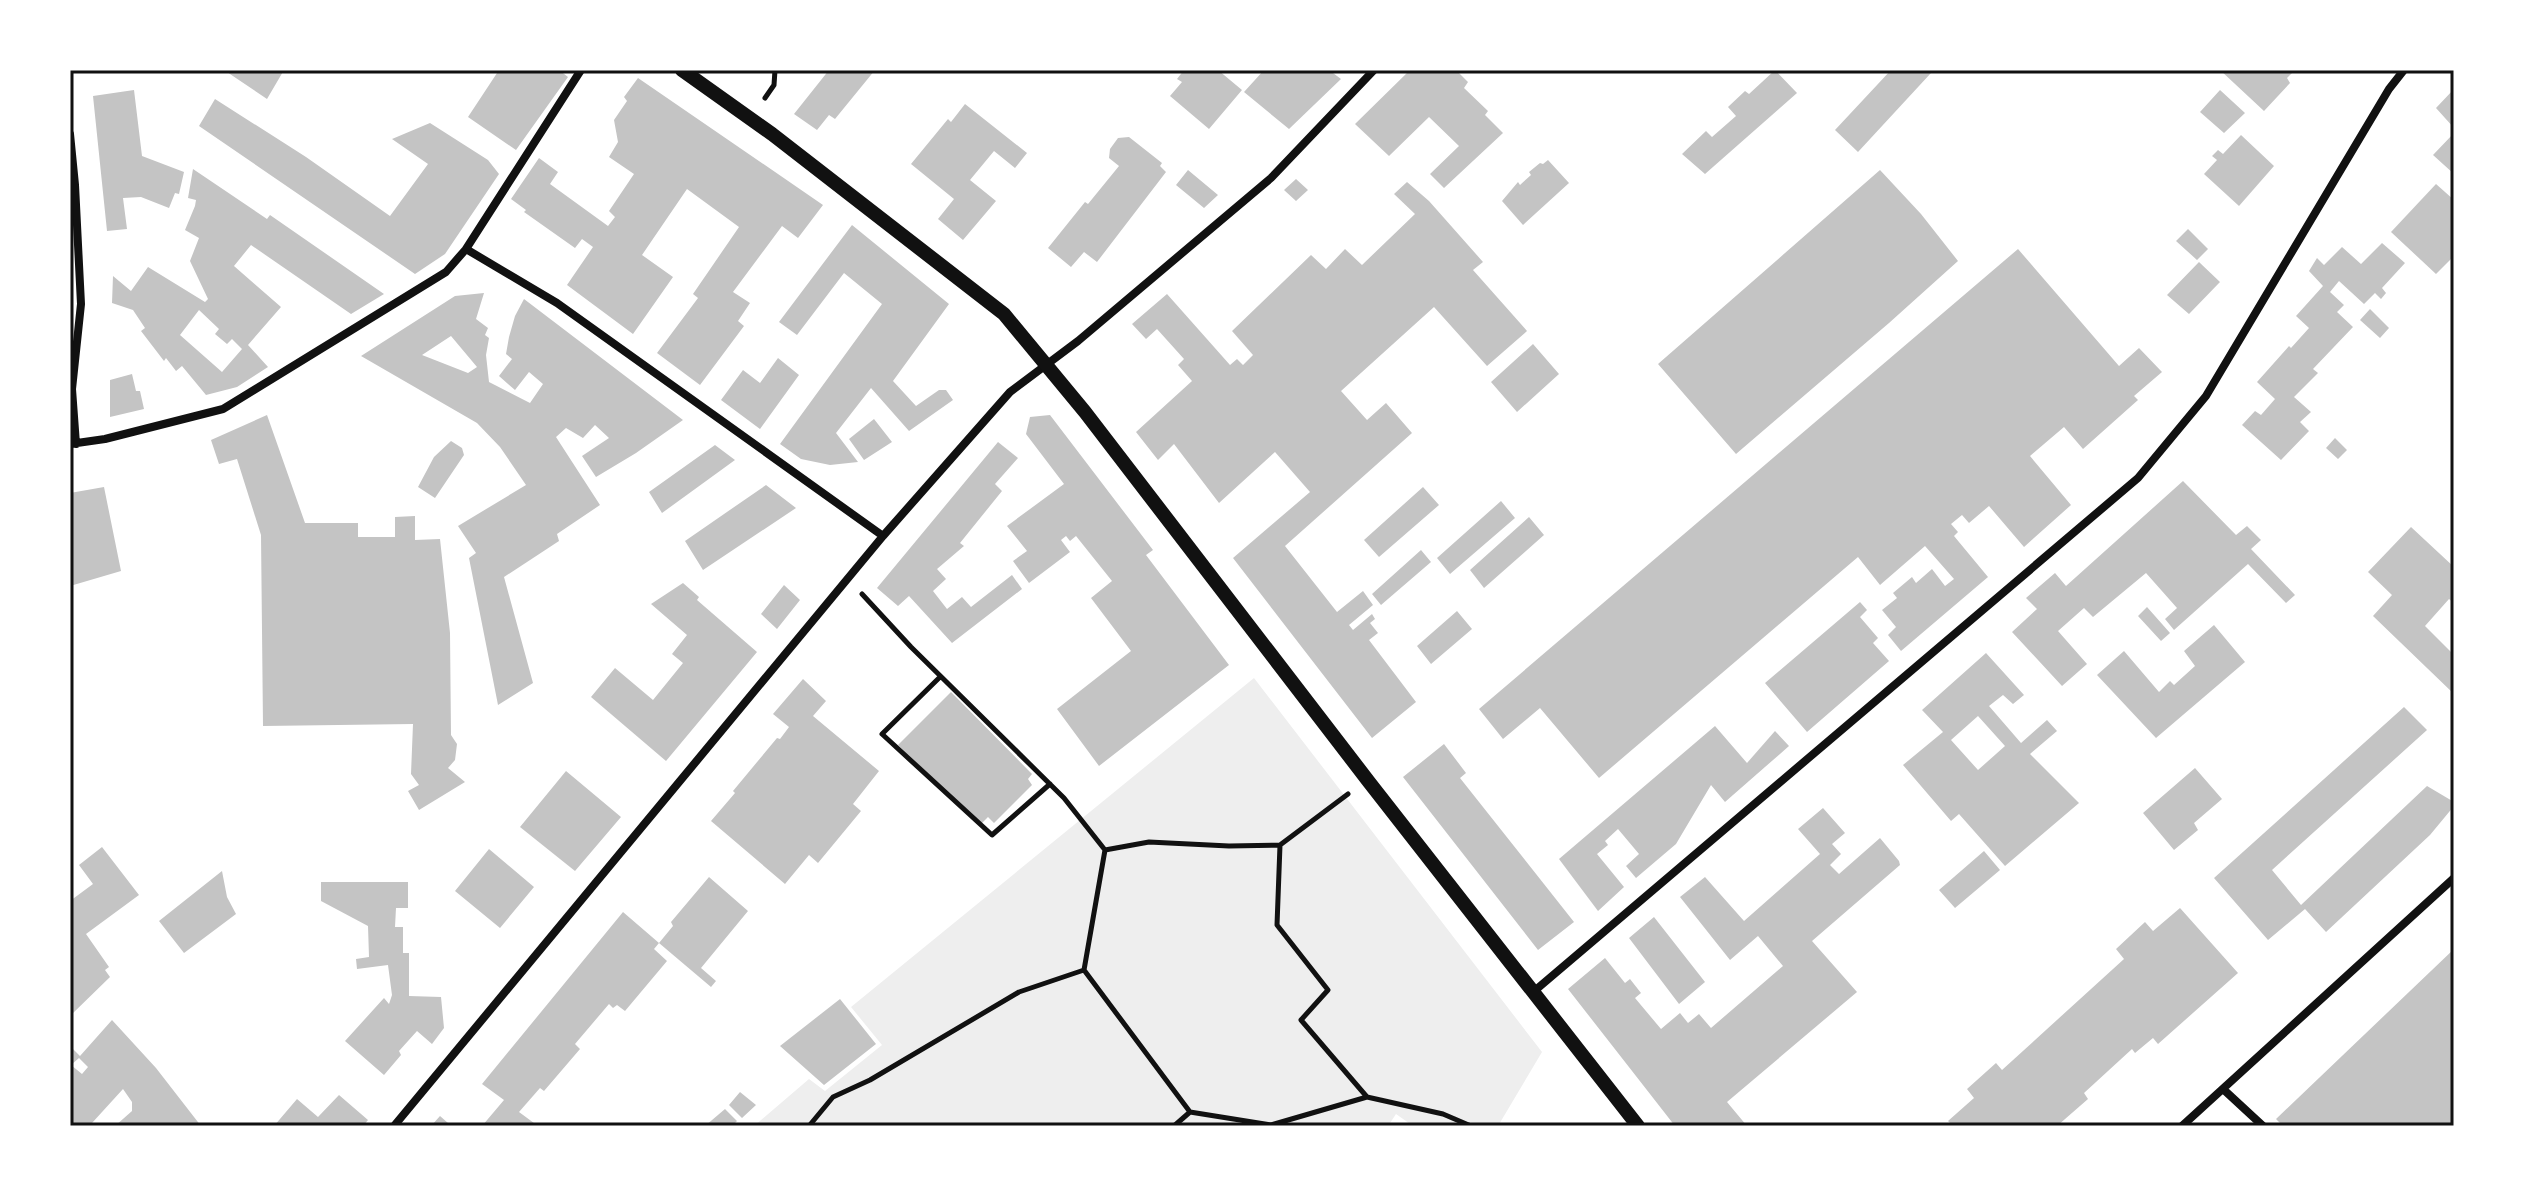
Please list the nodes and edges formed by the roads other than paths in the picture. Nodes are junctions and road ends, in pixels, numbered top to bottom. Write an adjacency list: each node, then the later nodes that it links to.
1 (581, 70): 6 (street)
2 (682, 70): 7 (street)
3 (1374, 70): 7 (street)
4 (2404, 70): 11 (street)
5 (70, 134): 8 (street)
6 (466, 249): 8 (street); 9 (street)
7 (1045, 365): 9 (street); 11 (street)
8 (73, 444)
9 (883, 536): 13 (street)
10 (2454, 878): 12 (street)
11 (1532, 993): 14 (street)
12 (2223, 1089): 15 (street); 16 (street)
13 (394, 1126)
14 (1638, 1126)
15 (2182, 1126)
16 (2263, 1126)

